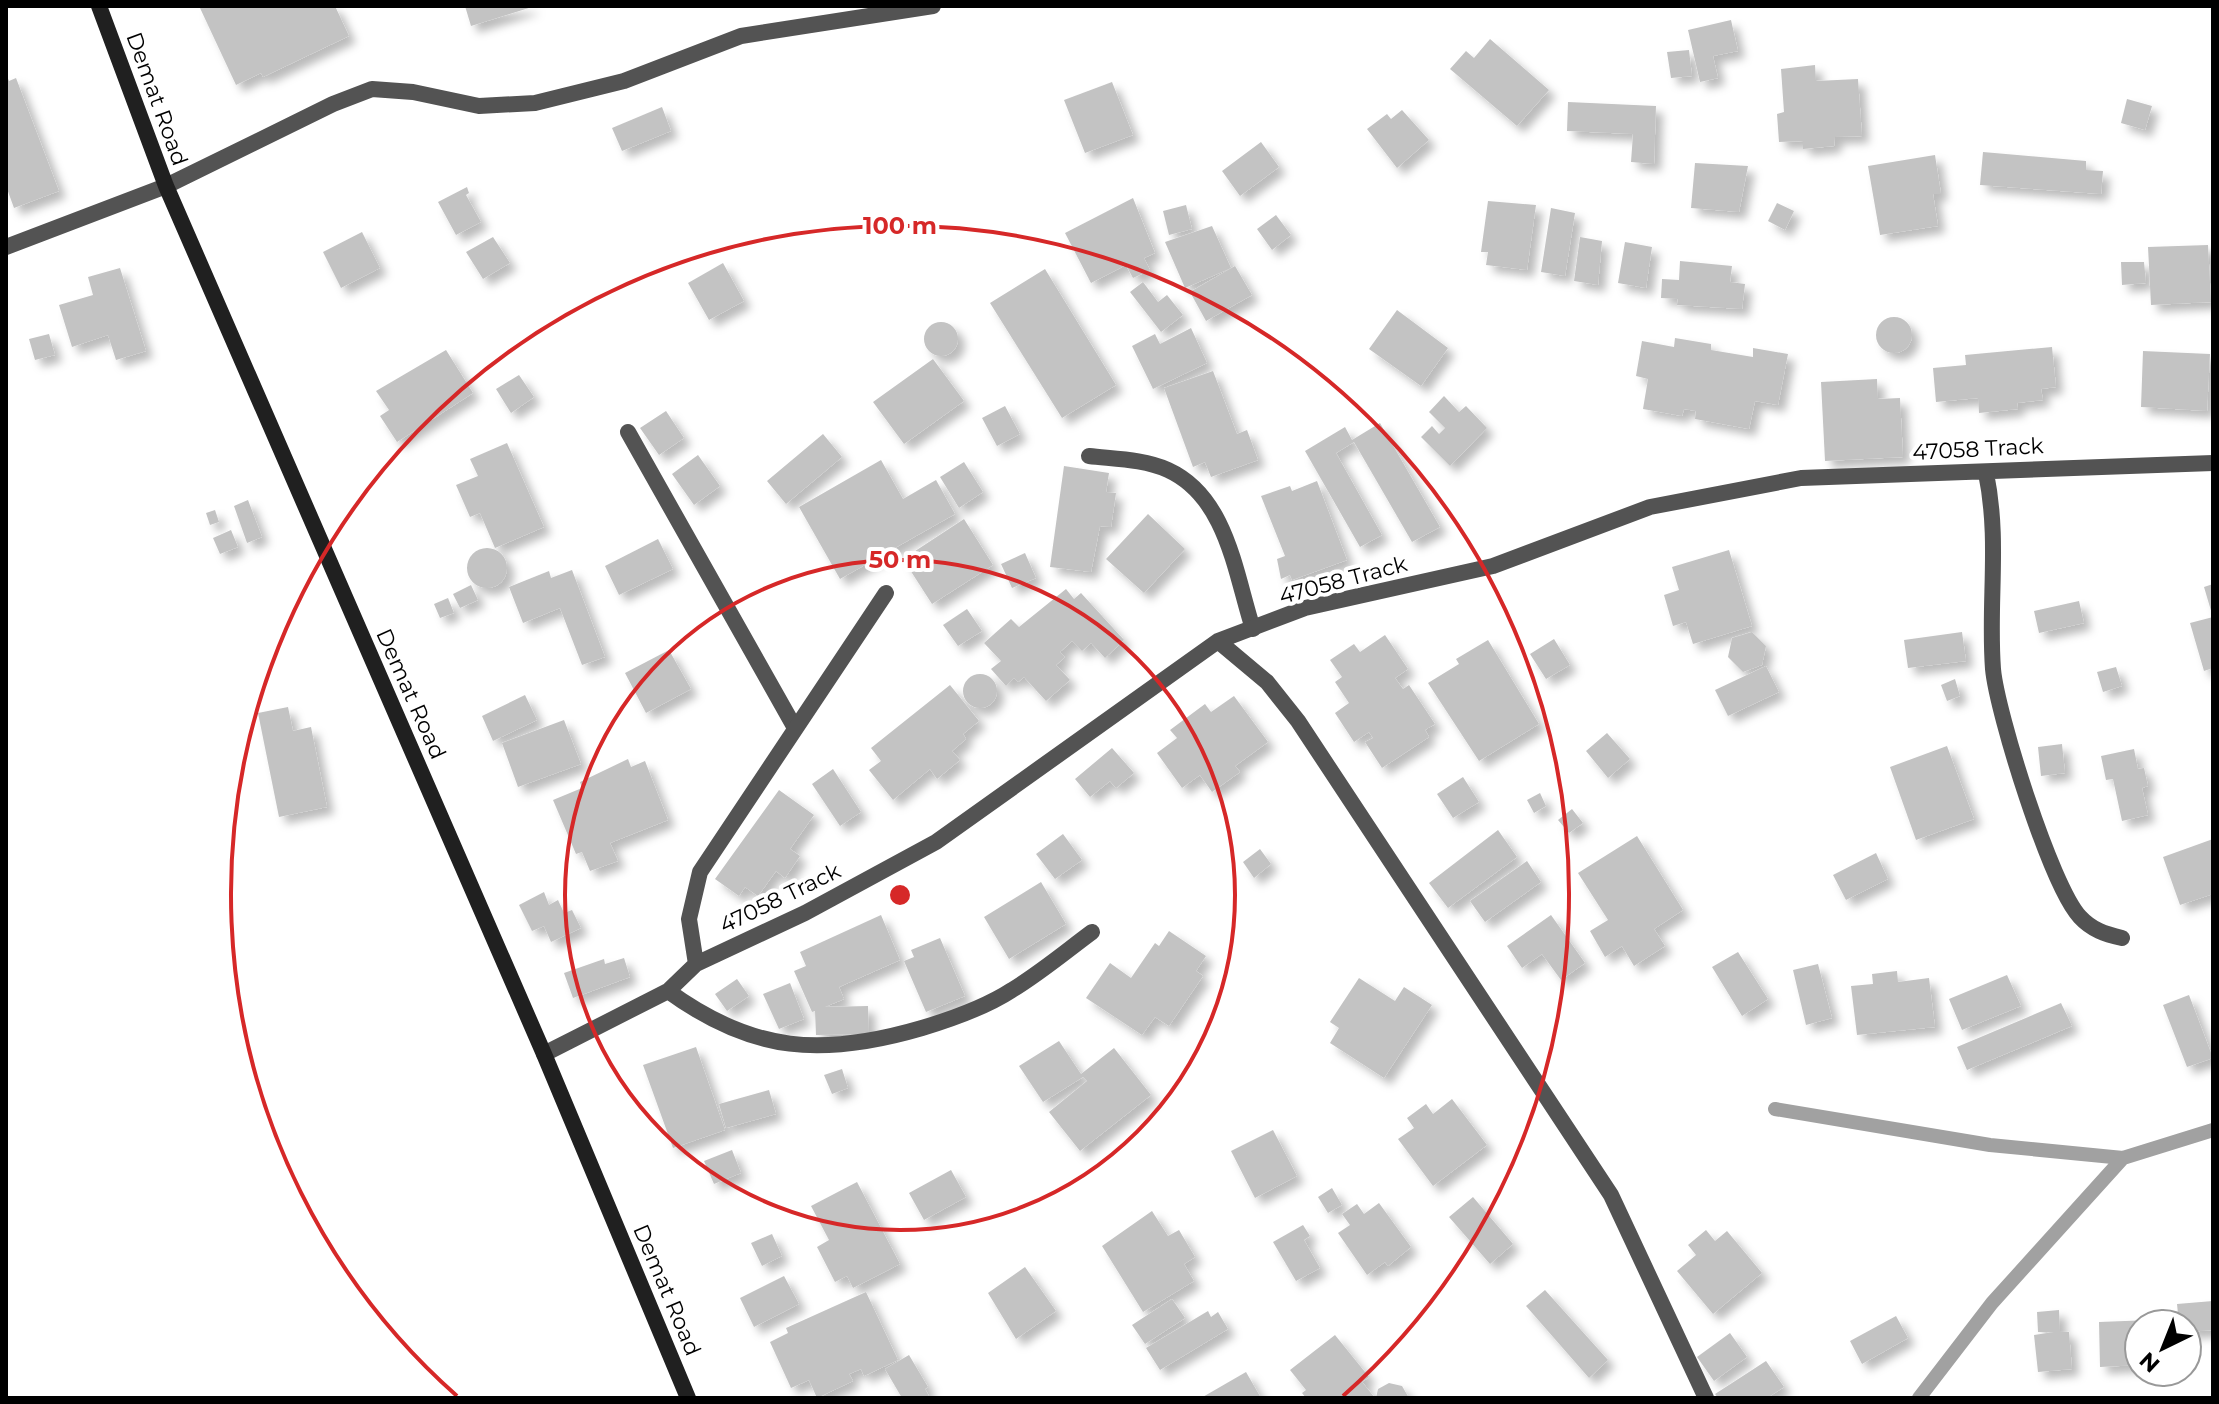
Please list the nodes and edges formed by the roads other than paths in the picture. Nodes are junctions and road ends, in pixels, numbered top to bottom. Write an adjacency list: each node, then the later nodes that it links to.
1 (99, 6): 3 (street, Demat Road)
2 (933, 6): 3 (street)
3 (166, 186): 4 (street); 17 (street, Demat Road)
4 (6, 247)
5 (628, 432): 12 (street)
6 (1089, 456): 10 (street)
7 (2213, 463): 8 (street, 47058 Track)
8 (1986, 473): 10 (street, 47058 Track); 14 (street)
9 (886, 593): 12 (street)
10 (1253, 629): 11 (street, 47058 Track)
11 (1218, 641): 15 (street, 47058 Track); 19 (street)
12 (795, 728): 15 (street)
13 (1092, 932): 16 (street)
14 (2122, 938)
15 (696, 964): 16 (street, 47058 Track)
16 (668, 991): 17 (street, 47058 Track)
17 (544, 1054): 18 (street, Demat Road)
18 (688, 1398)
19 (1706, 1398)

